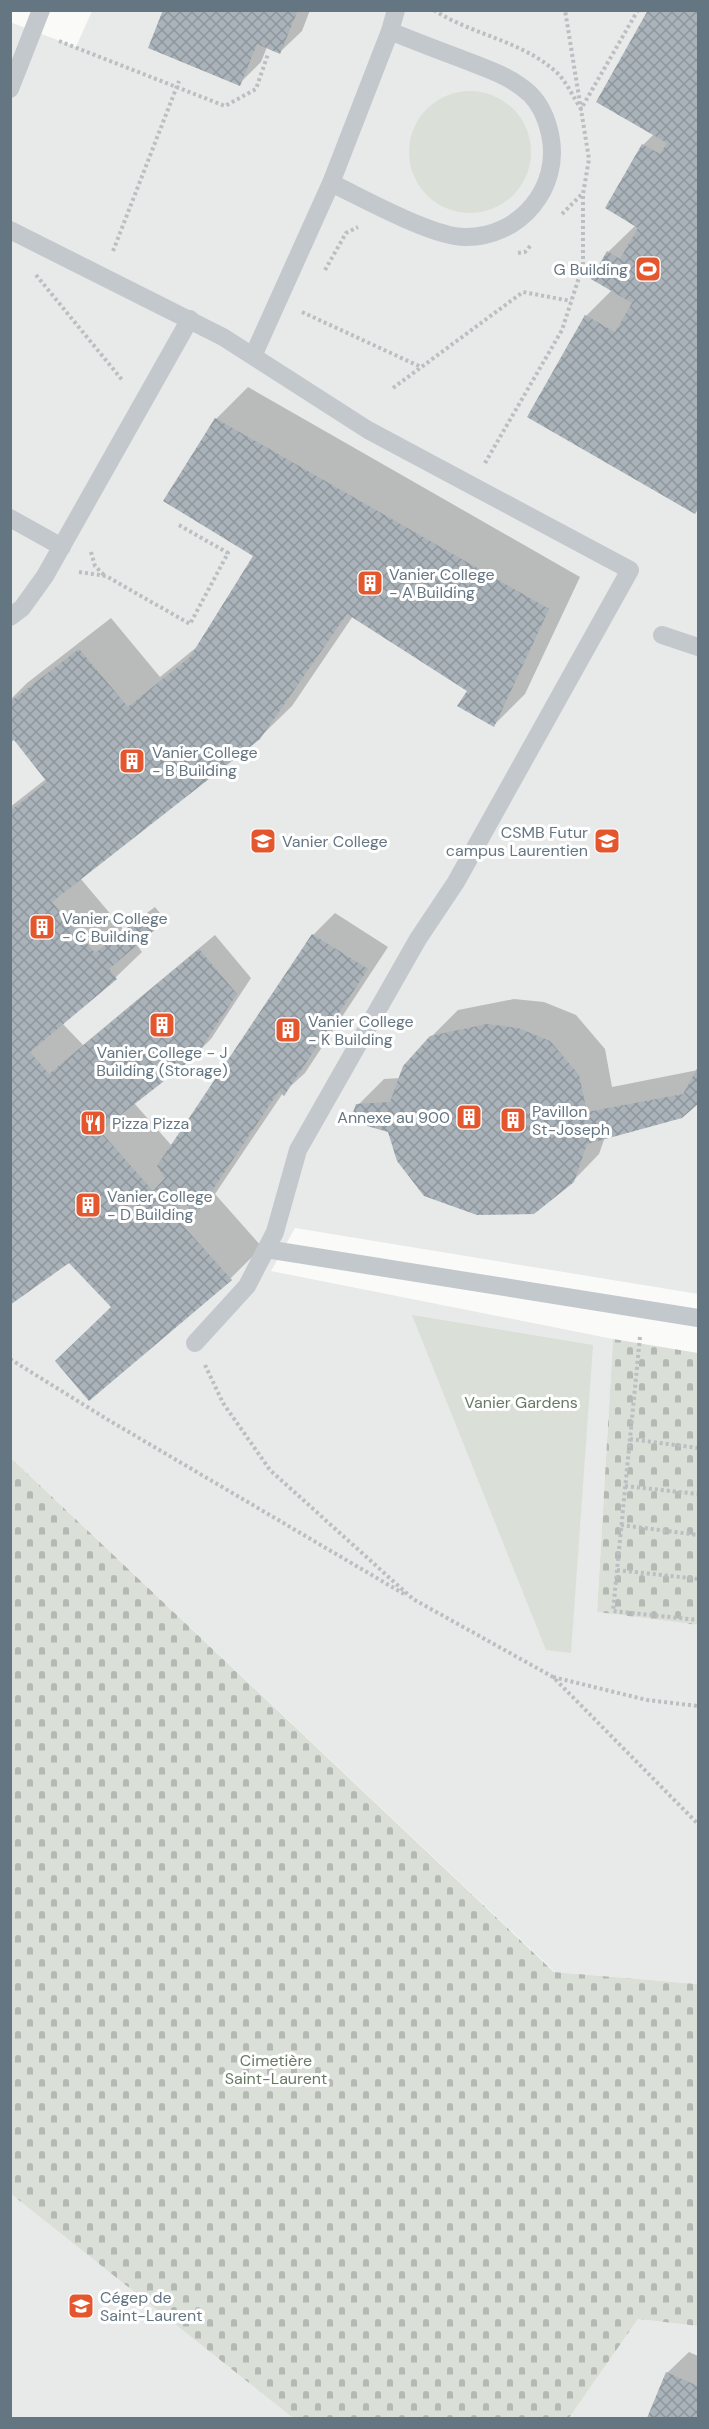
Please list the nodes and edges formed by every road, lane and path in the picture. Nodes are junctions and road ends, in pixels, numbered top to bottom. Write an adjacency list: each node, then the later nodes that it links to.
1 (41, 10): 10 (lane)
2 (396, 10): 5 (lane)
3 (565, 10): 11 (path)
4 (638, 10): 11 (path)
5 (390, 31): 12 (lane); 12 (lane)
6 (57, 40): 9 (path)
7 (268, 54): 9 (path)
8 (179, 81): 9 (path)
9 (176, 87): 19 (path)
10 (10, 89)
11 (581, 109): 13 (path)
12 (331, 183): 25 (lane)
13 (582, 194): 14 (path); 22 (path)
14 (558, 219)
15 (365, 224): 21 (path)
16 (10, 230): 24 (lane)
17 (533, 244): 18 (path)
18 (513, 254)
19 (111, 255)
20 (35, 273): 27 (path)
21 (323, 273)
22 (571, 301): 26 (path); 29 (path)
23 (306, 302): 26 (path)
24 (190, 319): 25 (lane); 33 (lane)
25 (253, 356): 39 (lane)
26 (421, 367): 28 (path)
27 (127, 386)
28 (393, 388)
29 (484, 464)
30 (10, 518): 33 (lane)
31 (177, 524): 35 (path)
32 (90, 546): 35 (path)
33 (62, 547): 36 (lane)
34 (75, 572): 35 (path)
35 (106, 576)
36 (10, 617)
37 (662, 634): 38 (lane)
38 (699, 647)
39 (266, 1249): 40 (lane); 42 (lane)
40 (642, 1309): 41 (lane); 44 (path)
41 (699, 1318)
42 (195, 1343): 52 (path)
43 (10, 1359): 52 (path)
44 (630, 1439): 45 (path); 46 (path)
45 (699, 1448)
46 (625, 1486): 47 (path); 48 (path)
47 (699, 1494)
48 (621, 1525): 49 (path); 50 (path)
49 (699, 1535)
50 (617, 1570): 51 (path); 53 (path)
51 (699, 1579)
52 (413, 1599): 54 (path)
53 (699, 1620)
54 (553, 1677): 55 (path); 56 (path)
55 (699, 1706)
56 (699, 1824)

